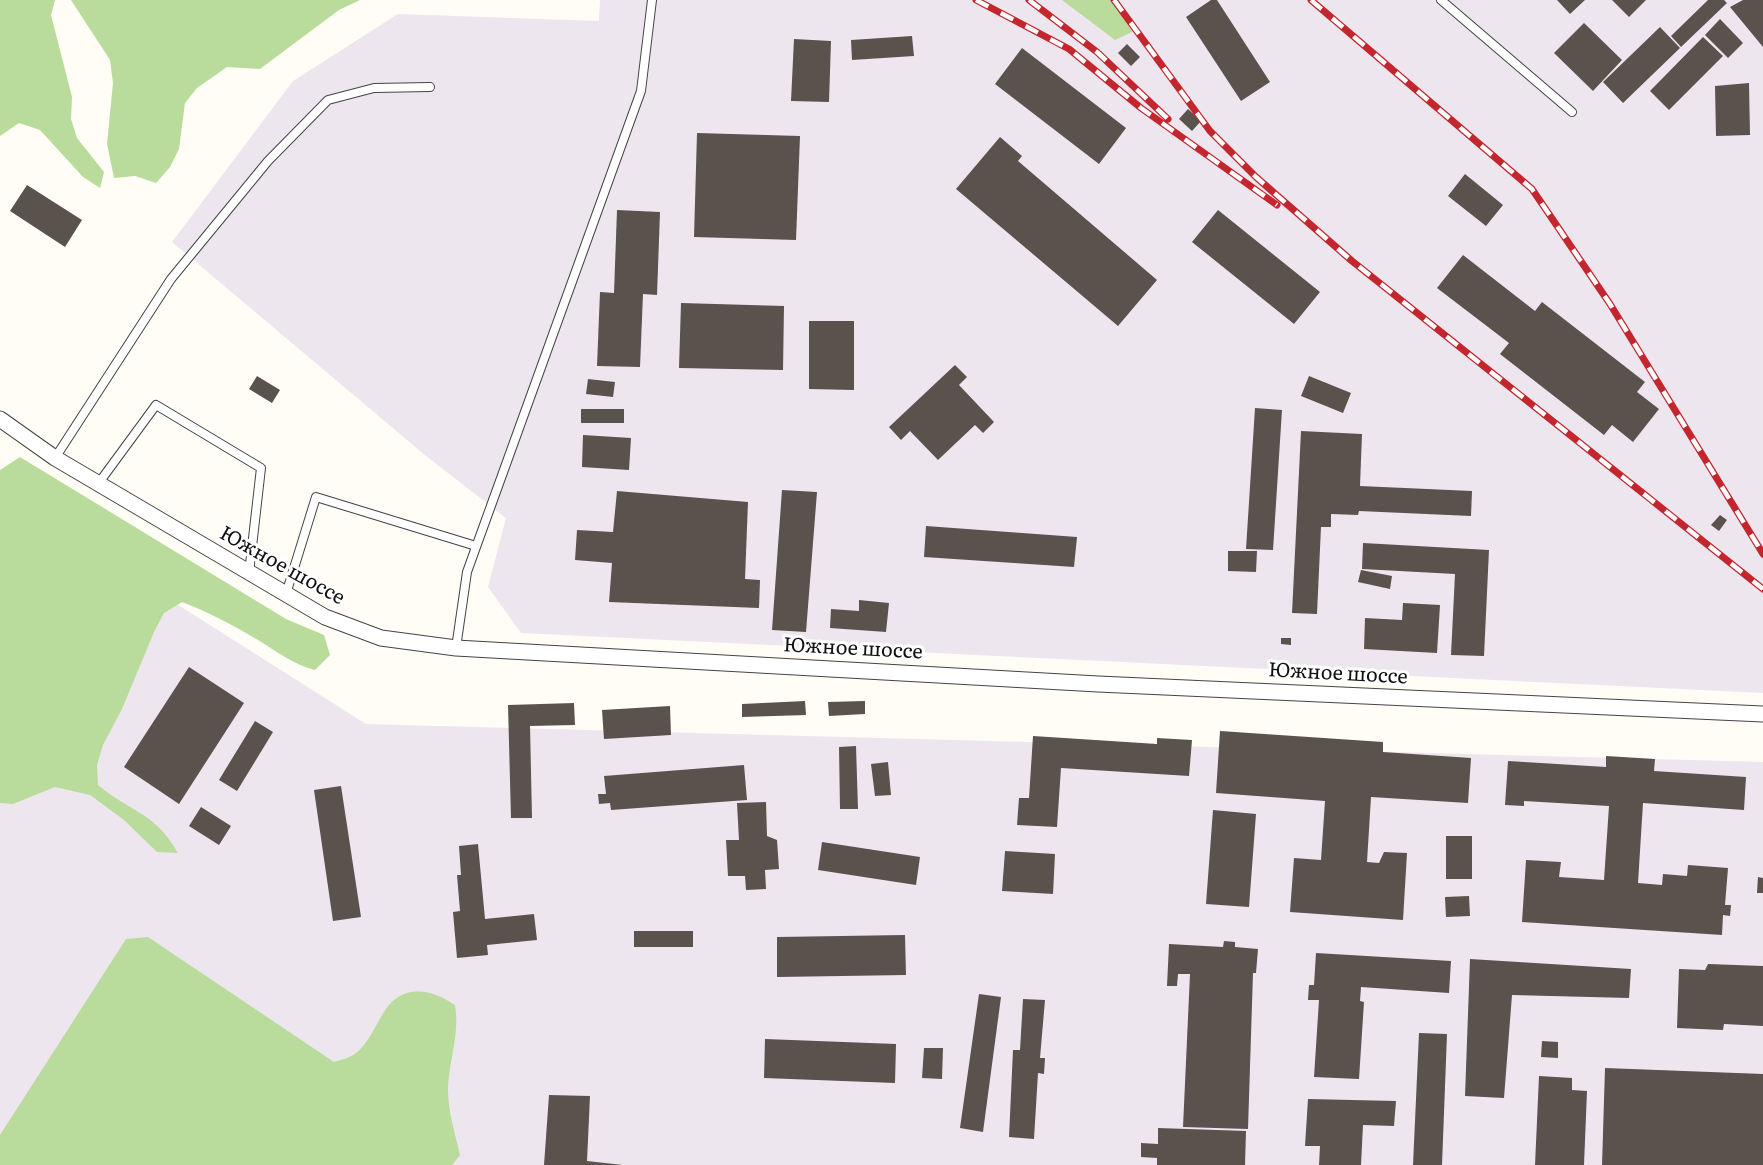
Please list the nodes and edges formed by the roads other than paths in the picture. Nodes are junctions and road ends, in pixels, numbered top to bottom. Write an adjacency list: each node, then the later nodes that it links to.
1 (652, 0): 8 (lane)
2 (1441, 0): 4 (lane)
3 (430, 87): 6 (lane)
4 (1572, 112)
5 (0, 418): 6 (street, Южное шоссе)
6 (55, 458): 7 (street, Южное шоссе)
7 (98, 484): 9 (street, Южное шоссе); 9 (lane)
8 (476, 546): 10 (lane); 11 (lane)
9 (249, 573): 10 (street, Южное шоссе)
10 (286, 594): 11 (street, Южное шоссе)
11 (456, 648): 12 (street, Южное шоссе)
12 (1763, 714)

